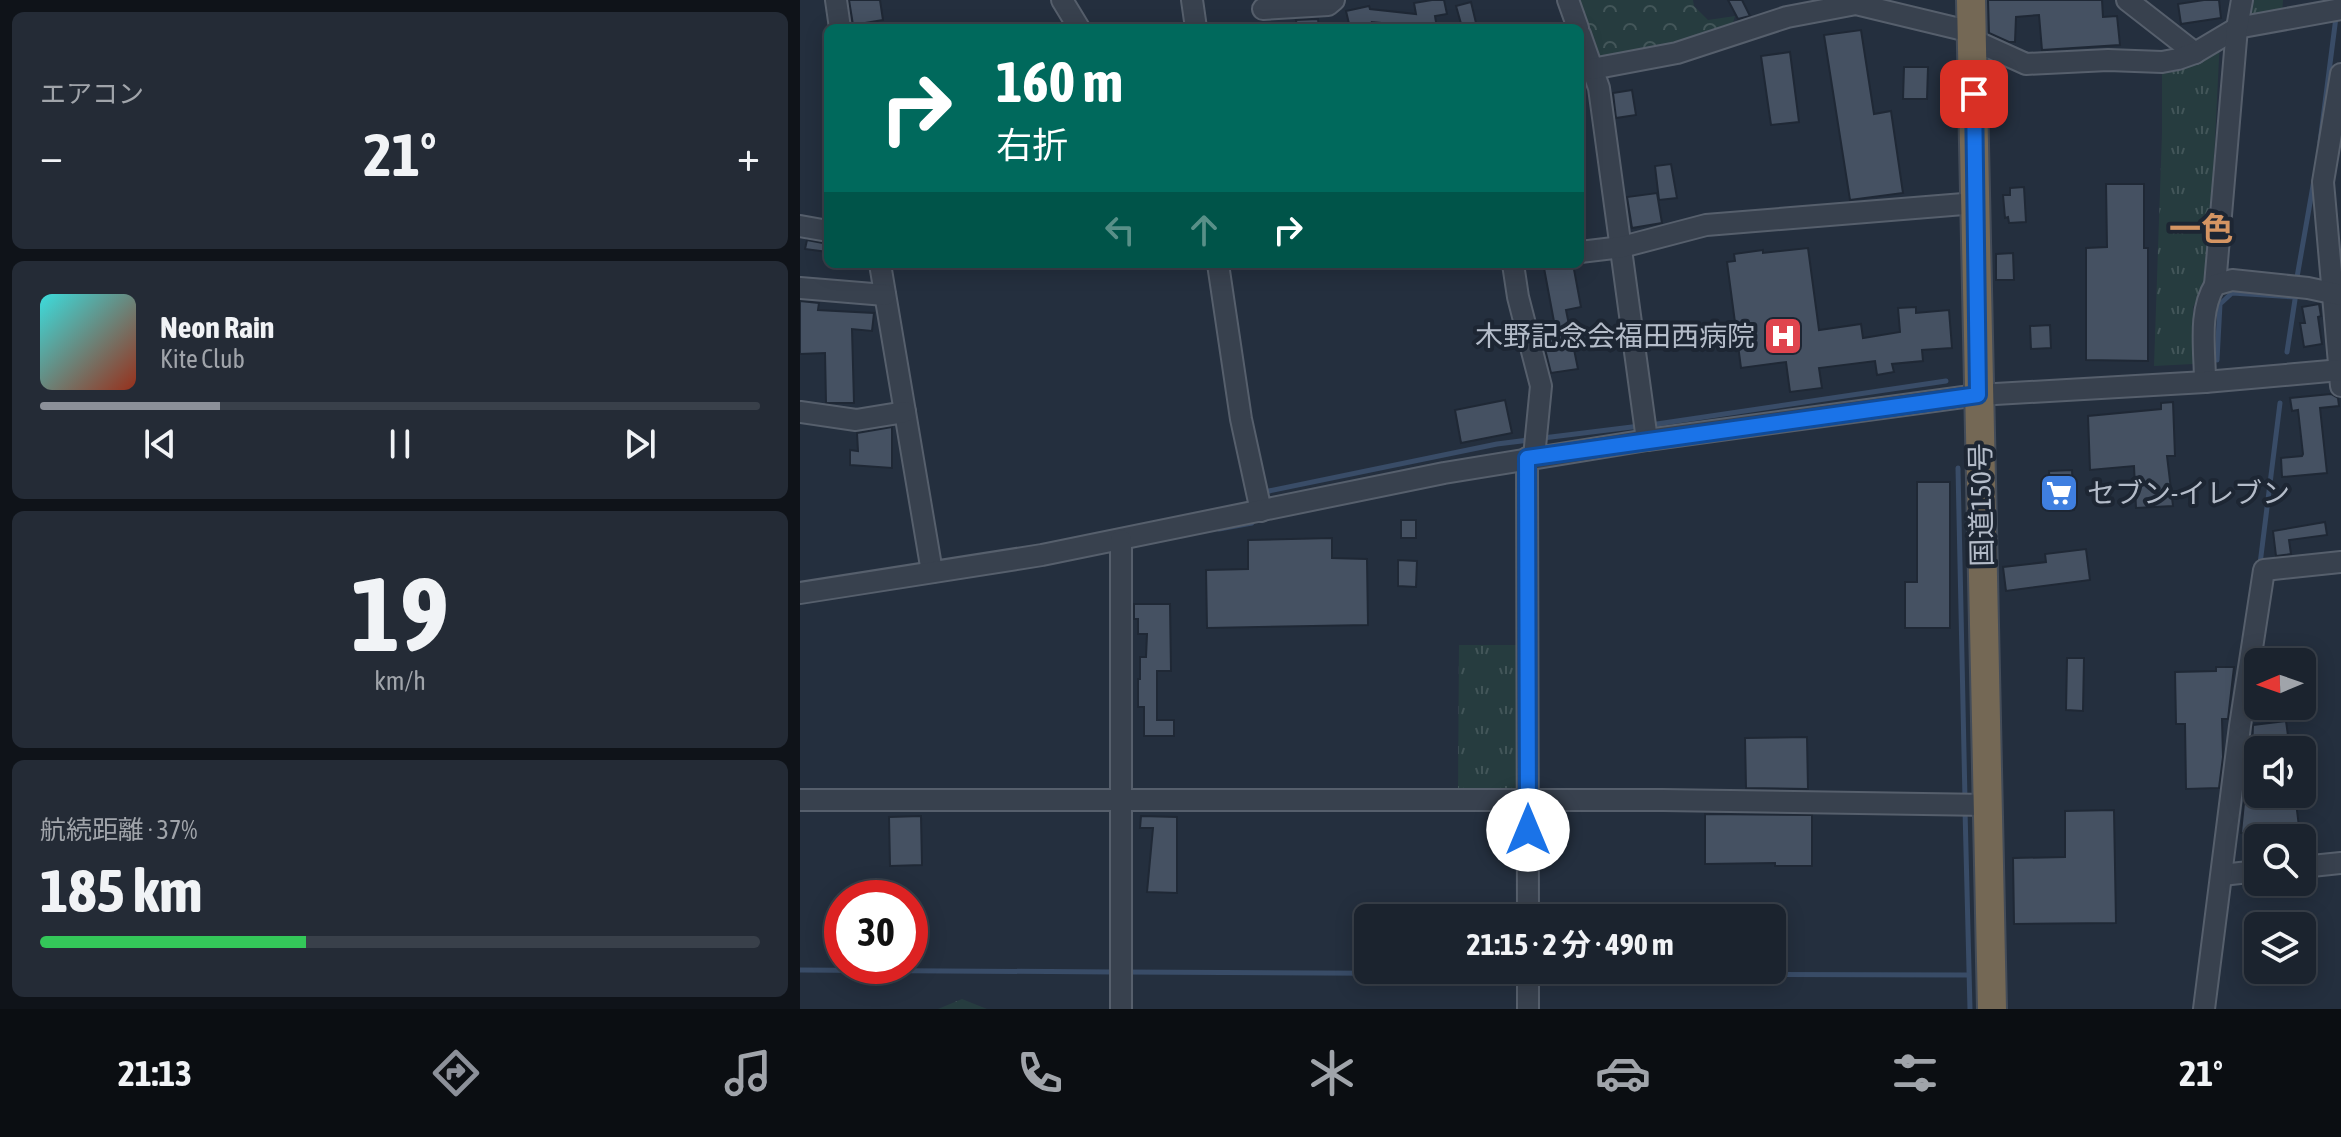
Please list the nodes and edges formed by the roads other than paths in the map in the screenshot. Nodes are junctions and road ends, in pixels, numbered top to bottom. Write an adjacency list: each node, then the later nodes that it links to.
1 (836, 0): 11 (street)
2 (1062, 0): 12 (street)
3 (1192, 0): 13 (street)
4 (1334, 0): 9 (street)
5 (1568, 0): 14 (street)
6 (1971, 0): 16 (highway, 国道150号)
7 (2127, 0): 18 (street)
8 (2242, 0): 15 (street)
9 (1263, 9)
10 (2341, 9): 15 (street)
11 (839, 24)
12 (1077, 24)
13 (1195, 24)
14 (1577, 24)
15 (2237, 28): 18 (street); 30 (street)
16 (1972, 36): 18 (street); 20 (street); 22 (highway, 国道150号)
17 (1584, 45): 20 (street)
18 (2195, 53)
19 (2341, 74): 32 (street)
20 (1596, 79): 21 (street); 25 (street)
21 (1584, 95)
22 (1976, 203): 25 (street); 36 (highway, 国道150号)
23 (800, 226): 24 (street)
24 (824, 230)
25 (1622, 247): 26 (street); 39 (street)
26 (1584, 252)
27 (881, 268): 33 (street)
28 (1219, 268): 41 (street)
29 (1514, 268): 40 (street)
30 (2215, 285): 32 (street); 35 (street)
31 (800, 288): 33 (street)
32 (2336, 294): 34 (street)
33 (885, 295): 38 (street)
34 (2340, 375): 35 (street)
35 (2205, 382): 36 (street)
36 (1978, 395): 39 (street); 49 (highway, 国道150号)
37 (800, 412): 38 (street)
38 (905, 412): 44 (street)
39 (1647, 440): 40 (street)
40 (1531, 457): 41 (street); 48 (street)
41 (1261, 511): 42 (street)
42 (1121, 540): 44 (street); 46 (street)
43 (2341, 562): 53 (street)
44 (932, 572): 45 (street)
45 (800, 593)
46 (1122, 799): 47 (street); 48 (street); 56 (street)
47 (800, 800)
48 (1528, 800): 49 (street); 54 (street)
49 (1988, 805): 58 (highway, 国道150号)
50 (2341, 863): 51 (street)
51 (2316, 866)
52 (2244, 873): 53 (street)
53 (2222, 875): 59 (street)
54 (1528, 904)
55 (1528, 984): 57 (street)
56 (1121, 1009)
57 (1528, 1009)
58 (1992, 1009)
59 (2204, 1009)

